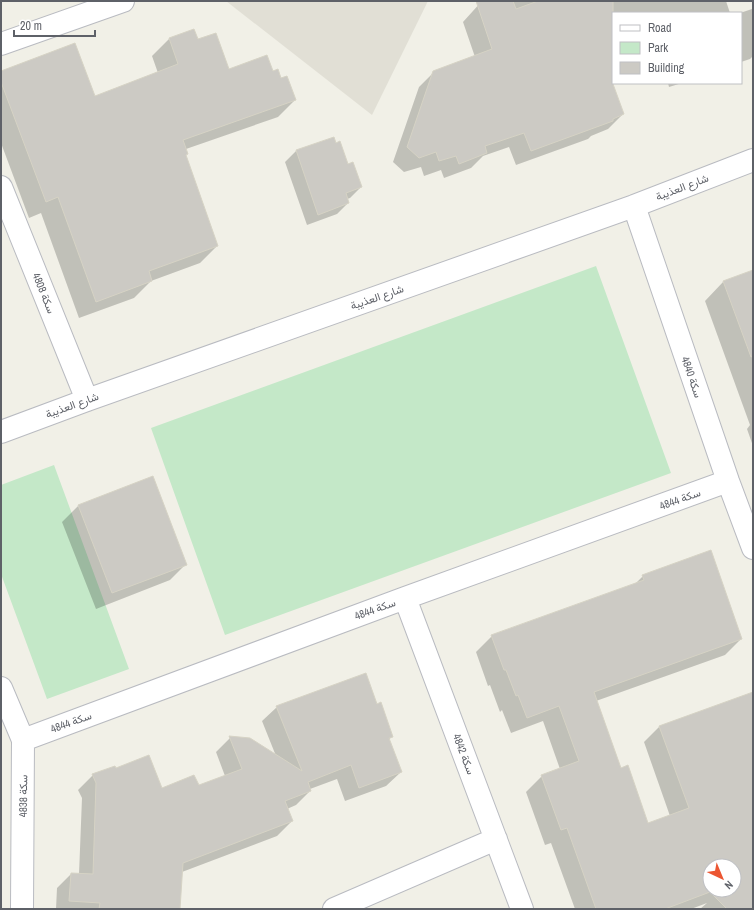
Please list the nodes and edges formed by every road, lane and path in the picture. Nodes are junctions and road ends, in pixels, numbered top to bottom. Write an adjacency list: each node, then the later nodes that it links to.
1 (122, 1): 2 (street)
2 (1, 44)
3 (753, 160): 5 (street, شارع العذيبة)
4 (1, 187): 6 (street, سكة 4808)
5 (634, 206): 6 (street, شارع العذيبة); 8 (street, سكة 4840)
6 (88, 400): 7 (street, شارع العذيبة)
7 (1, 432)
8 (728, 481): 9 (street, سكة 4840); 10 (street, سكة 4844)
9 (753, 548)
10 (405, 598): 12 (street, سكة 4844); 13 (street, سكة 4842)
11 (1, 688): 12 (street, سكة 4838)
12 (23, 740): 14 (street, سكة 4838)
13 (496, 839): 15 (street); 16 (street, سكة 4842)
14 (22, 909)
15 (334, 909)
16 (522, 909)

